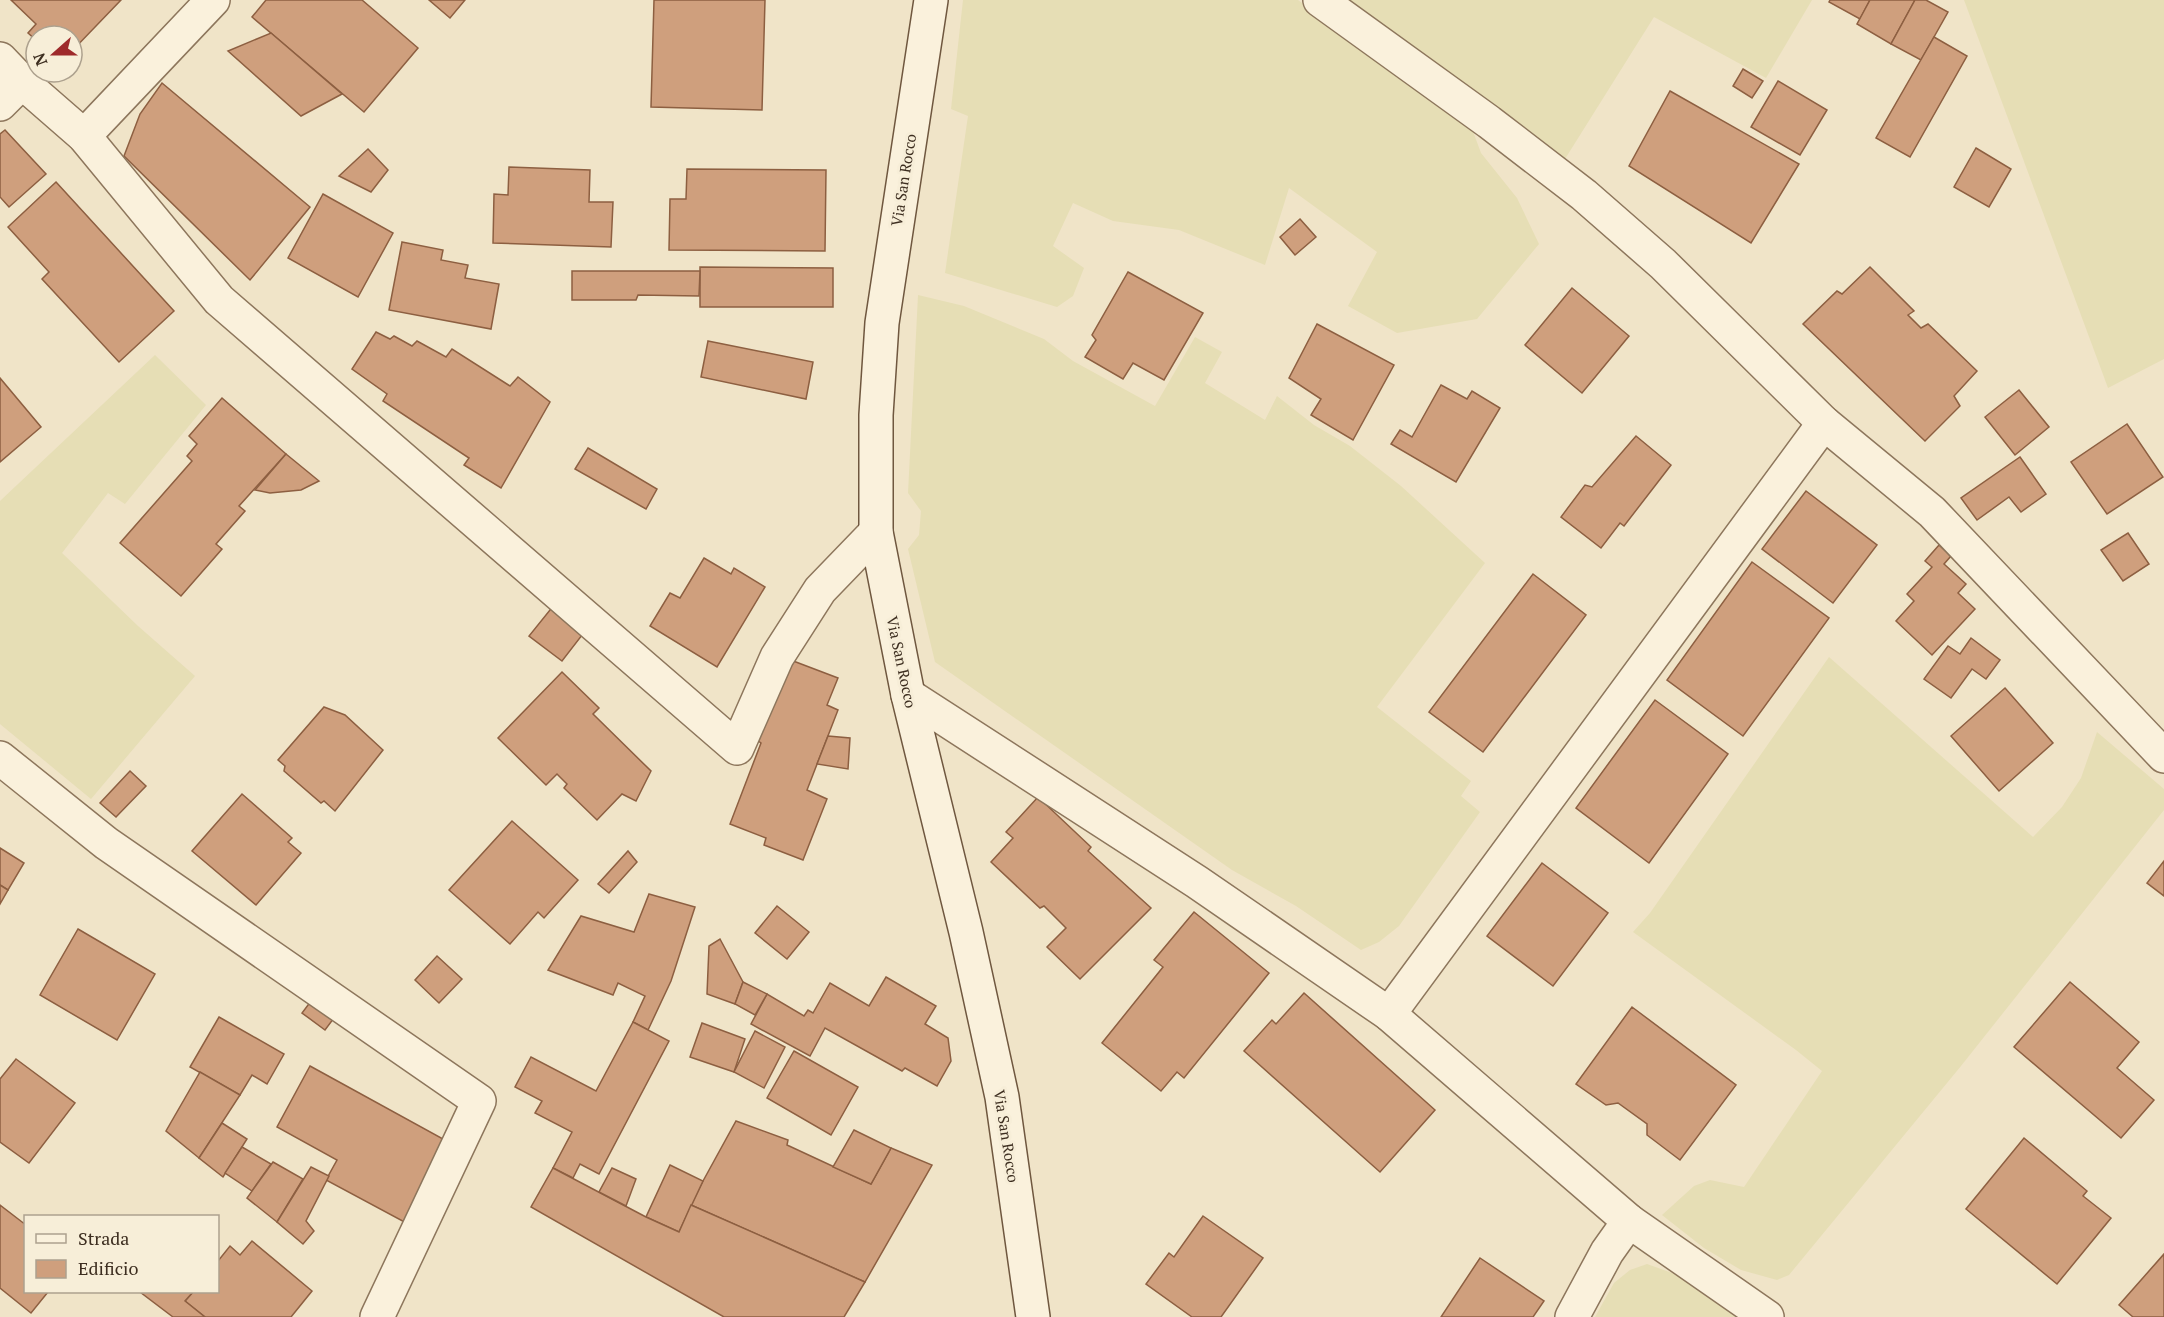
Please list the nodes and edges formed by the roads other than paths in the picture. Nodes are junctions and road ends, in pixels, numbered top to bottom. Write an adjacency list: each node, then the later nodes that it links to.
1 (213, 0): 5 (street)
2 (931, 0): 7 (street, Via San Rocco)
3 (1320, 0): 6 (street)
4 (7, 82): 5 (street)
5 (84, 136): 7 (street)
6 (1824, 423): 9 (street); 11 (street)
7 (876, 532): 8 (street, Via San Rocco)
8 (908, 695): 11 (street); 14 (street, Via San Rocco)
9 (2164, 756)
10 (0, 758): 13 (street)
11 (1389, 1014): 12 (street)
12 (1629, 1221): 15 (street); 16 (street)
13 (377, 1317)
14 (1033, 1317)
15 (1572, 1317)
16 (1767, 1317)

